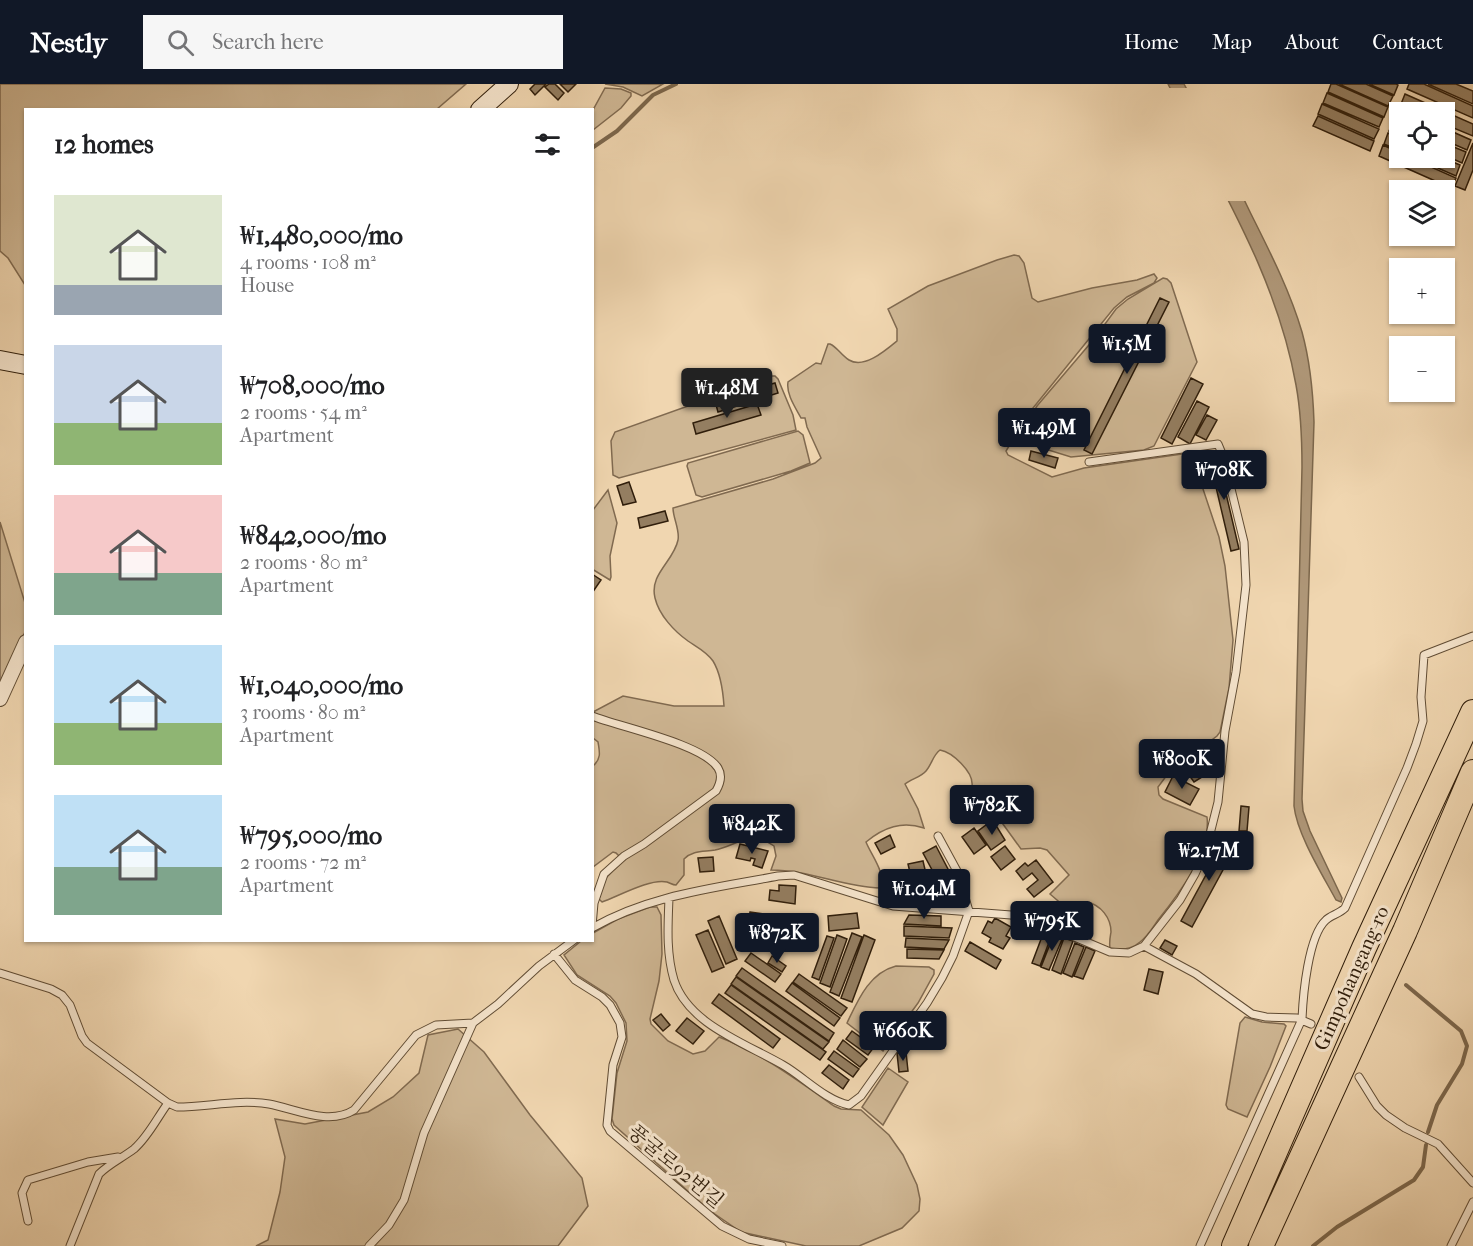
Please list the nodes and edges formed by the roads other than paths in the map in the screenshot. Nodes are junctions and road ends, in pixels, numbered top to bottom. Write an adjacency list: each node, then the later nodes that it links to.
1 (509, 84): 2 (street)
2 (482, 108)
3 (0, 360): 4 (street)
4 (24, 365)
5 (1089, 462): 18 (lane)
6 (1473, 636): 21 (lane)
7 (24, 646): 8 (street)
8 (0, 699)
9 (1473, 712): 34 (highway, Gimpohangang-ro)
10 (594, 717): 14 (lane)
11 (1473, 772): 35 (highway, Gimpohangang-ro)
12 (938, 836): 15 (lane)
13 (669, 898): 15 (lane); 15 (lane); 16 (lane)
14 (594, 903)
15 (969, 911): 18 (lane)
16 (594, 926)
17 (571, 942): 19 (lane)
18 (1144, 946): 21 (lane)
19 (554, 954): 22 (lane); 32 (lane, 풍굴로92번길)
20 (0, 974): 25 (lane)
21 (1302, 1019): 23 (lane); 33 (lane)
22 (473, 1023): 25 (lane); 31 (lane)
23 (1311, 1024)
24 (1359, 1077): 27 (lane)
25 (168, 1103): 26 (lane)
26 (121, 1156): 29 (lane); 30 (lane)
27 (1473, 1183)
28 (1473, 1202): 36 (lane)
29 (28, 1221)
30 (70, 1246)
31 (369, 1246)
32 (782, 1246)
33 (1200, 1246)
34 (1234, 1246)
35 (1261, 1246)
36 (1451, 1246)

